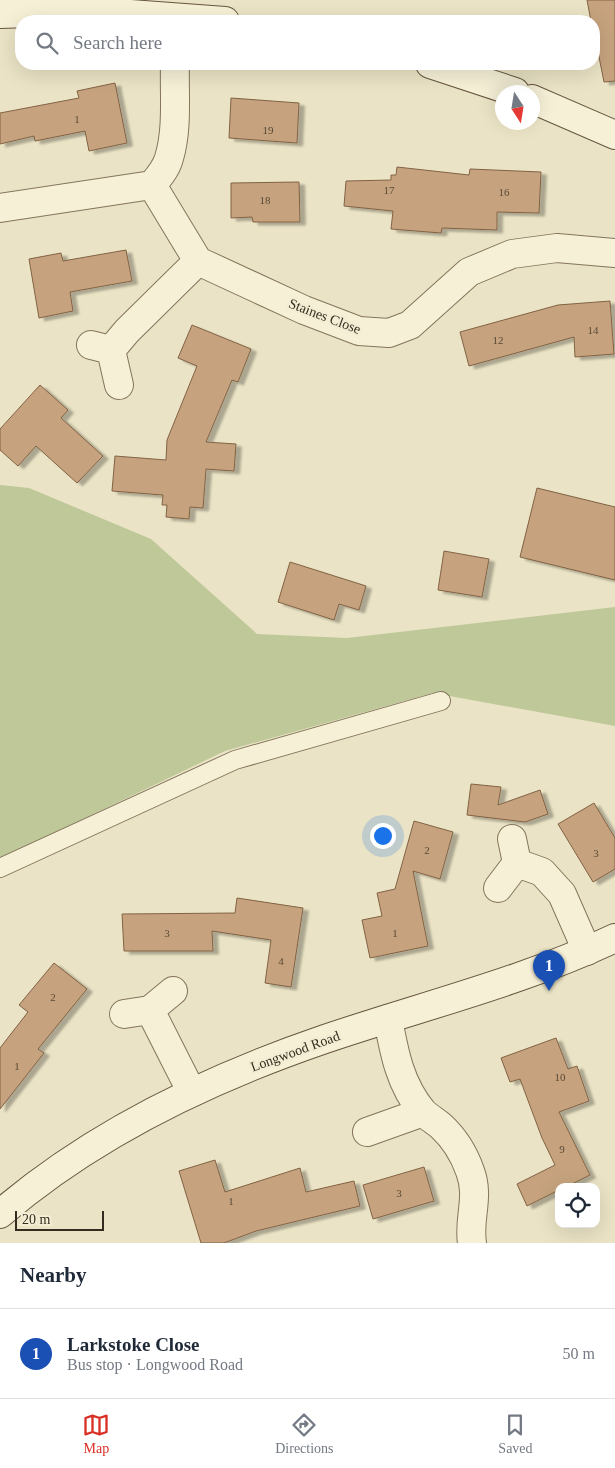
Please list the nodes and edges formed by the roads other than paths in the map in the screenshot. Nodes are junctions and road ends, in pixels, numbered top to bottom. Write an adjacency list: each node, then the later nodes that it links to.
1 (90, 6): 2 (street); 3 (street)
2 (0, 14)
3 (150, 15)
4 (175, 70): 9 (street)
5 (448, 70): 6 (street)
6 (495, 85)
7 (540, 102): 8 (street)
8 (615, 135)
9 (152, 185): 10 (street); 12 (street)
10 (0, 208)
11 (615, 253): 12 (street, Staines Close)
12 (198, 261): 13 (street)
13 (119, 385)
14 (441, 701): 15 (lane)
15 (0, 868)
16 (498, 888): 18 (street)
17 (615, 938): 18 (street, Longwood Road)
18 (587, 952): 20 (street, Longwood Road)
19 (173, 991): 21 (street)
20 (388, 1019): 21 (street, Longwood Road); 22 (street)
21 (191, 1091): 24 (street, Longwood Road)
22 (423, 1112): 23 (street); 25 (street)
23 (367, 1132)
24 (0, 1214)
25 (472, 1243)

